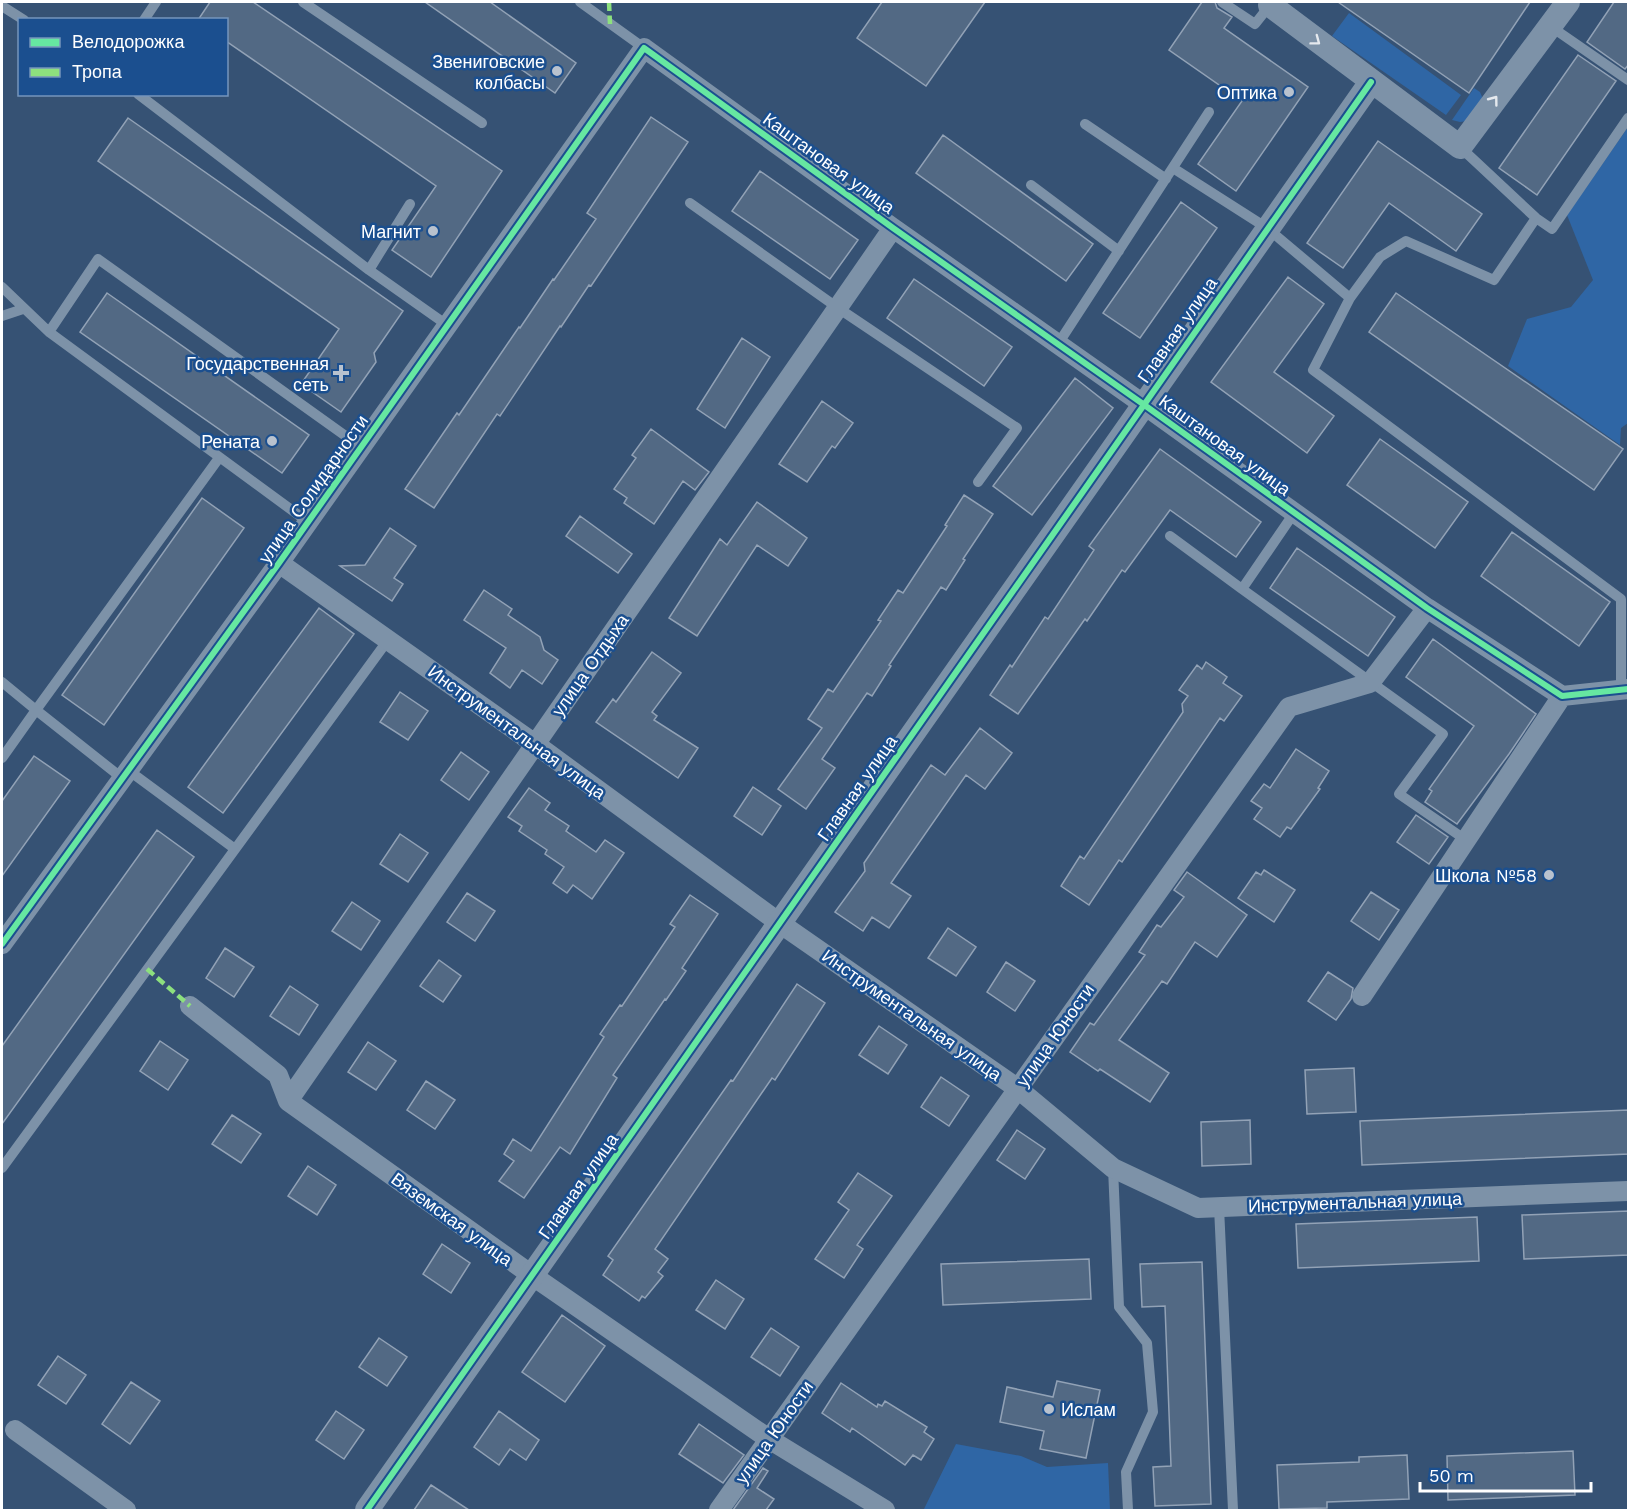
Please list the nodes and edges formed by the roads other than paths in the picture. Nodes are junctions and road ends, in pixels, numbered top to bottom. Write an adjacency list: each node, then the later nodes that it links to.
1 (156, 2): 9 (lane)
2 (303, 2): 17 (lane)
3 (580, 2): 11 (lane)
4 (1222, 2): 6 (lane)
5 (1568, 2): 10 (street)
6 (1271, 3): 13 (street, one-way to 13)
7 (2, 6): 8 (lane)
8 (21, 18)
9 (145, 18)
10 (1550, 26): 12 (lane); 19 (street, one-way to 10)
11 (644, 48): 26 (street, Каштановая улица); 35 (street, улица Солидарности)
12 (1629, 80)
13 (1371, 82): 19 (street); 27 (street, Главная улица)
14 (141, 96): 29 (lane)
15 (1209, 112): 20 (lane)
16 (1629, 118): 25 (lane)
17 (482, 123)
18 (1085, 124): 21 (lane)
19 (1460, 147): 25 (lane)
20 (1173, 168): 21 (lane); 27 (lane)
21 (1166, 179): 28 (lane)
22 (1031, 185): 28 (lane)
23 (690, 203): 32 (lane)
24 (410, 204): 29 (lane)
25 (1536, 218): 31 (lane)
26 (893, 228): 32 (street, улица Отдыха); 37 (street, Каштановая улица)
27 (1267, 228): 31 (lane); 38 (street, Главная улица)
28 (1119, 251): 37 (lane)
29 (369, 270): 35 (lane)
30 (2, 287): 33 (lane)
31 (1350, 298): 51 (lane)
32 (838, 308): 41 (lane); 54 (street, улица Отдыха)
33 (23, 309): 34 (lane); 36 (lane)
34 (2, 316)
35 (447, 325): 39 (street, улица Солидарности)
36 (49, 332): 39 (lane); 40 (lane)
37 (1058, 344): 38 (street, Каштановая улица)
38 (1143, 404): 42 (street, Каштановая улица); 59 (street, Главная улица)
39 (361, 447): 43 (street, улица Солидарности)
40 (219, 458): 43 (lane); 53 (lane)
41 (978, 482)
42 (1294, 513): 46 (lane); 47 (street, Каштановая улица)
43 (308, 522): 45 (street, улица Солидарности)
44 (1170, 536): 46 (lane)
45 (279, 563): 48 (street, Инструментальная улица); 56 (street, улица Солидарности)
46 (1242, 589): 50 (lane)
47 (1427, 608): 50 (street); 52 (street, Каштановая улица)
48 (388, 640): 54 (street, Инструментальная улица); 58 (lane)
49 (2, 682): 53 (lane)
50 (1370, 683): 57 (lane); 63 (street, улица Юности)
51 (1625, 689): 52 (street)
52 (1562, 696): 57 (street)
53 (36, 710): 55 (lane); 56 (lane)
54 (536, 744): 59 (street, Инструментальная улица); 64 (street, улица Отдыха)
55 (2, 758)
56 (125, 774): 58 (lane); 60 (street, улица Солидарности)
57 (1466, 840): 61 (street)
58 (235, 849): 65 (lane)
59 (781, 924): 63 (street, Инструментальная улица); 69 (street, Главная улица)
60 (2, 944)
61 (1362, 996)
62 (190, 1006): 64 (street)
63 (1017, 1088): 66 (street, Инструментальная улица); 71 (street, улица Юности)
64 (288, 1101): 69 (street, Вяземская улица)
65 (2, 1168)
66 (1113, 1168): 68 (street, Инструментальная улица); 76 (lane)
67 (1629, 1191): 68 (street, Инструментальная улица)
68 (1219, 1207): 77 (lane)
69 (533, 1276): 71 (street, Вяземская улица); 73 (street, Главная улица)
70 (15, 1430): 72 (street)
71 (769, 1439): 74 (street, улица Юности); 75 (street, Вяземская улица)
72 (126, 1510)
73 (367, 1510)
74 (719, 1510)
75 (885, 1510)
76 (1128, 1510)
77 (1233, 1510)

